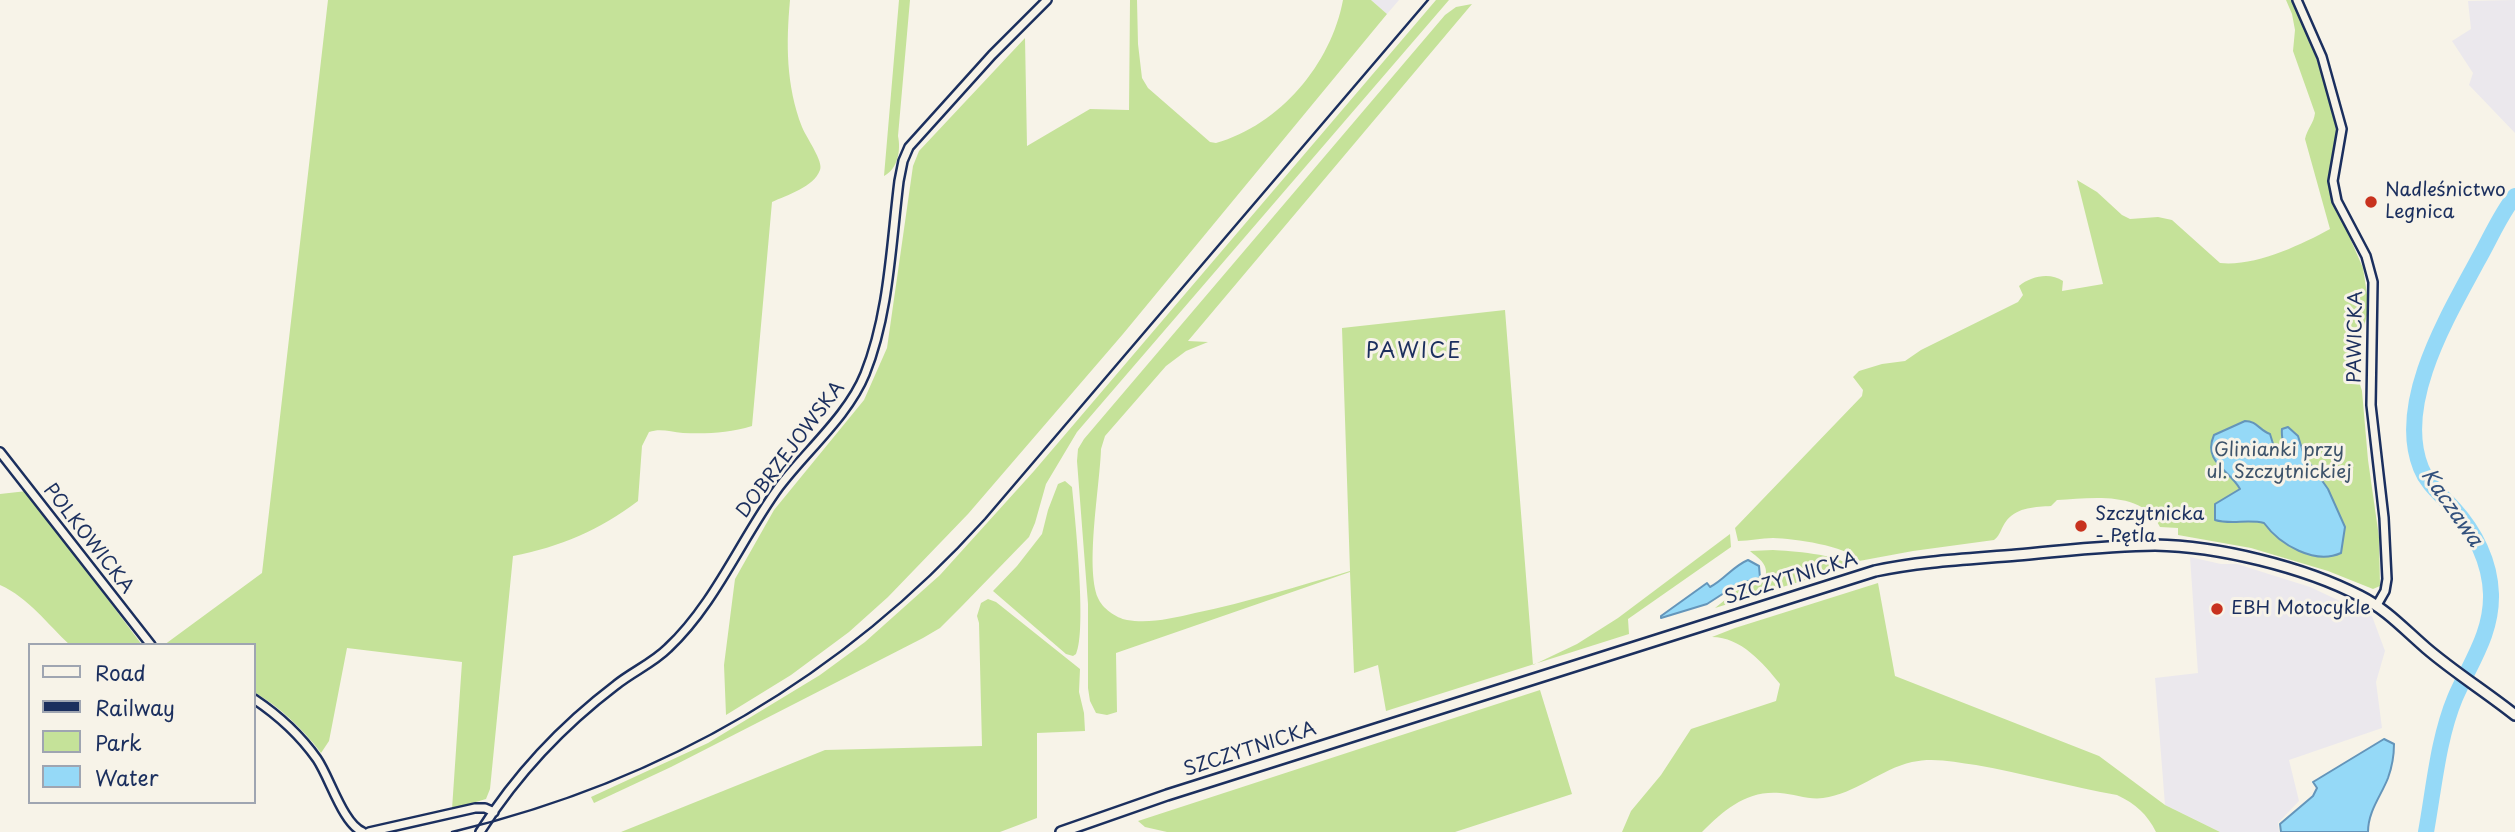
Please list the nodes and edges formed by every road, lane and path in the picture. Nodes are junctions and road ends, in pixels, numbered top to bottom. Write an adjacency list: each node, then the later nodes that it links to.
1 (1047, 0): 8 (street, DOBRZEJOWSKA)
2 (2297, 0): 4 (street, PAWICKA)
3 (0, 452): 5 (street, POLKOWICKA)
4 (2377, 605): 7 (street, SZCZYTNICKA); 12 (street, SZCZYTNICKA)
5 (149, 643)
6 (256, 701): 9 (street)
7 (2515, 715)
8 (494, 811): 10 (street); 11 (street, DOBRZEJOWSKA)
9 (363, 832)
10 (369, 832)
11 (480, 832)
12 (1061, 832)

